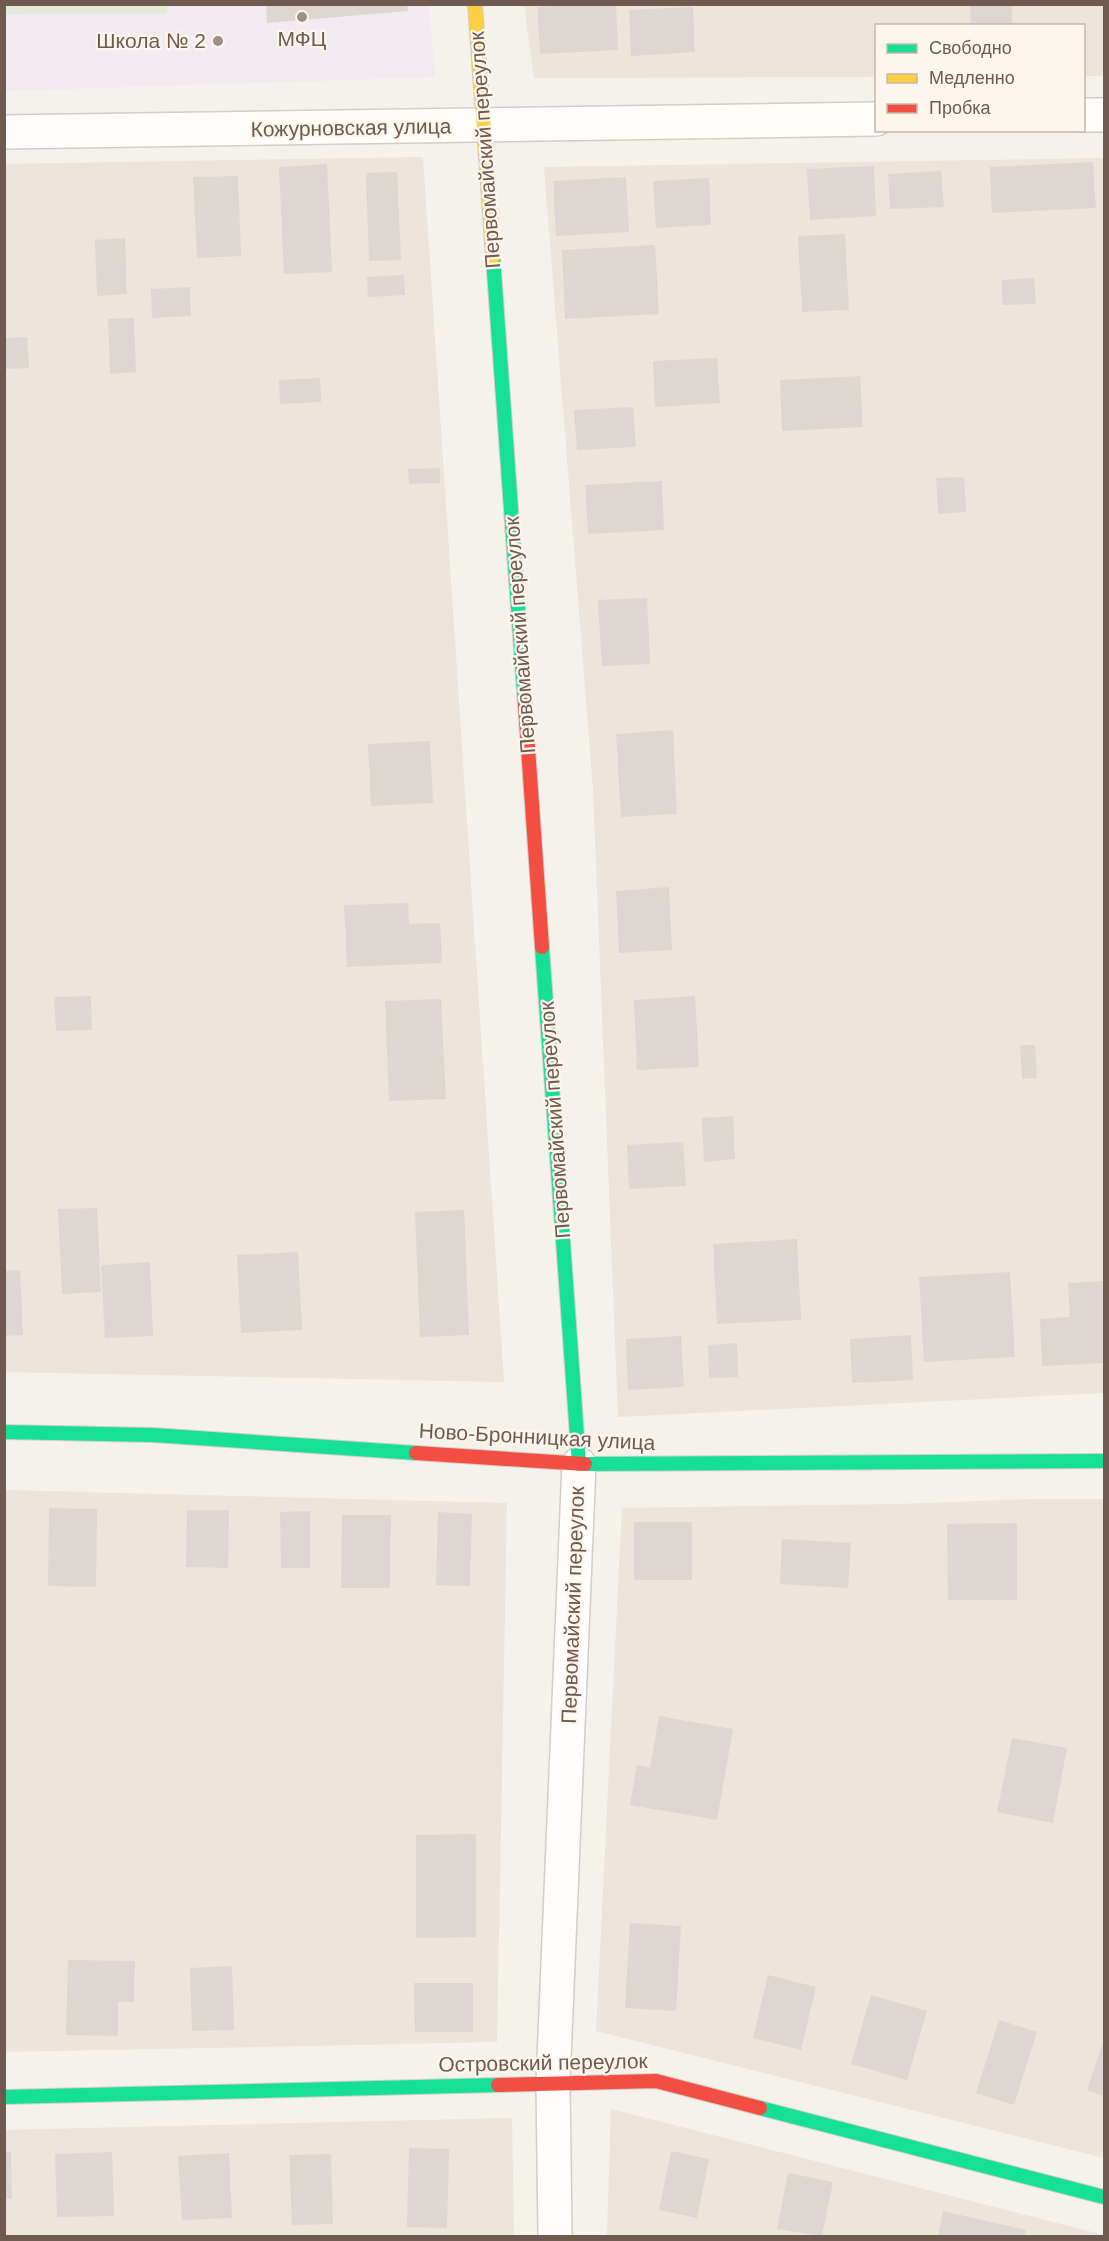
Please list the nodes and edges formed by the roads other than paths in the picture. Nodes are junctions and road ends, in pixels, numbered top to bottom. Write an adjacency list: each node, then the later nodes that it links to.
1 (475, 4): 5 (street, Первомайский переулок)
2 (1085, 115): 3 (street)
3 (1104, 115)
4 (875, 119): 5 (street, Кожурновская улица)
5 (483, 126): 6 (street, Кожурновская улица); 9 (street, Первомайский переулок)
6 (4, 132)
7 (4, 1432): 9 (street, Ново-Бронницкая улица)
8 (1104, 1461): 9 (street, Ново-Бронницкая улица)
9 (579, 1464): 10 (street, Первомайский переулок)
10 (553, 2083): 11 (street, Островский переулок); 12 (street, Островский переулок); 13 (street, Первомайский переулок)
11 (4, 2097)
12 (1104, 2197)
13 (555, 2236)

